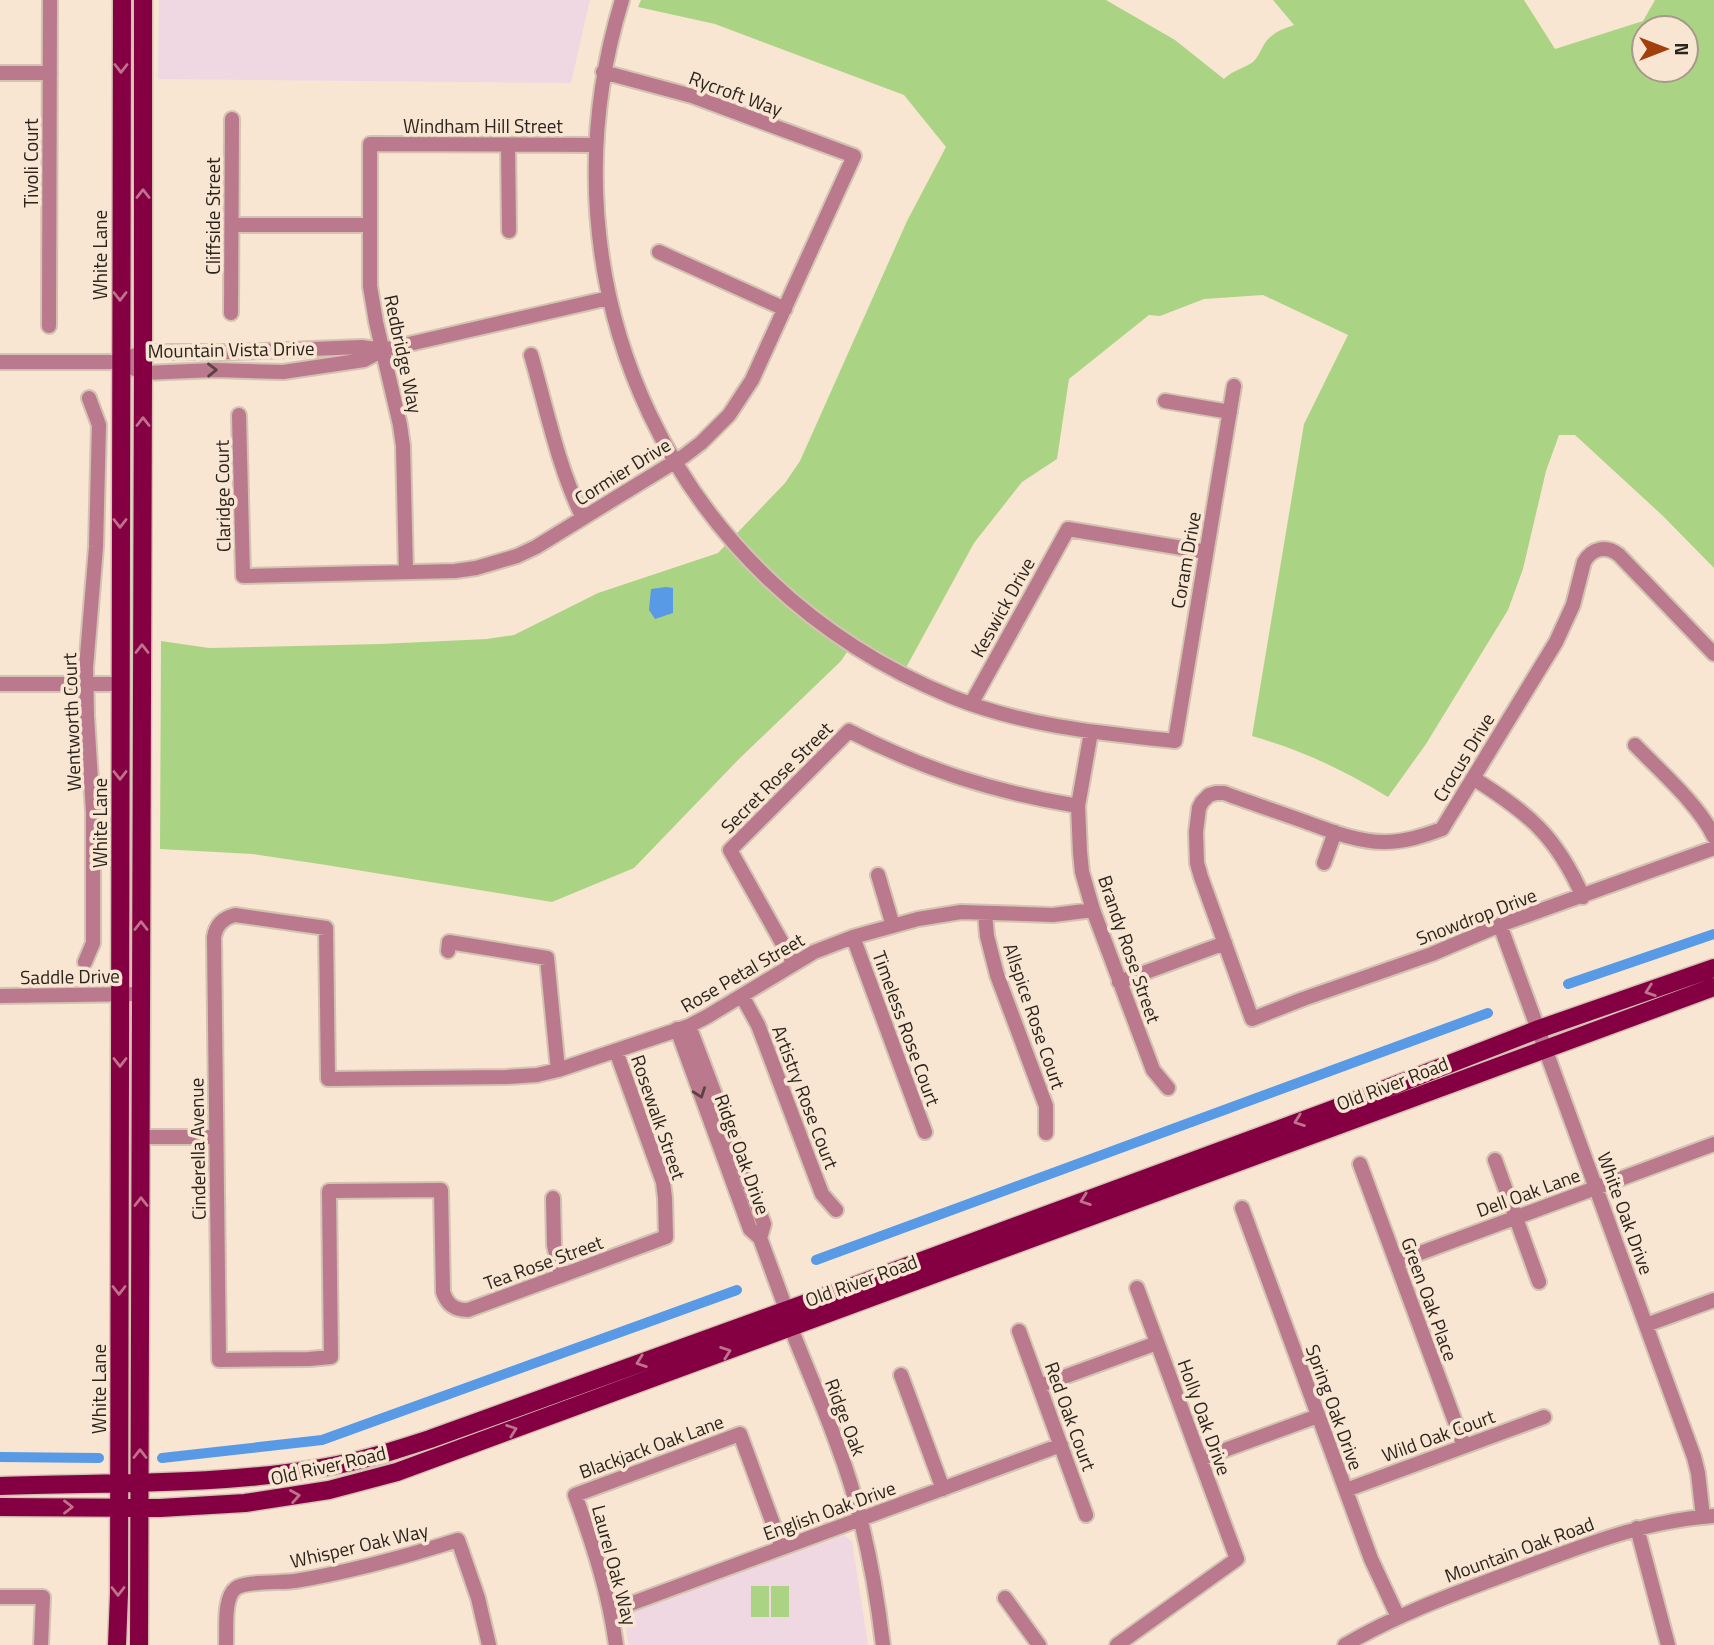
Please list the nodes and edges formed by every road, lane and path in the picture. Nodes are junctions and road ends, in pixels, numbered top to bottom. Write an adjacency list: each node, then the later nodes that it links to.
1 (50, 0): 9 (street, Tivoli Court)
2 (122, 0): 27 (main road, White Lane, one-way to 27)
3 (133, 0): 6 (main road)
4 (143, 0): 6 (main road)
5 (622, 0): 7 (street)
6 (143, 43): 24 (main road, one-way to 6)
7 (603, 72): 13 (street); 14 (street, Rycroft Way)
8 (0, 73): 9 (street)
9 (50, 73): 22 (street, Tivoli Court)
10 (232, 119): 15 (street, Cliffside Street)
11 (370, 144): 12 (street, Windham Hill Street); 16 (street, Redbridge Way)
12 (508, 145): 13 (street, Windham Hill Street); 17 (street)
13 (595, 145): 19 (street)
14 (853, 156): 20 (street, Cormier Drive)
15 (232, 225): 16 (street); 21 (street, Cliffside Street)
16 (370, 225): 23 (street, Redbridge Way)
17 (509, 232)
18 (659, 253): 20 (street)
19 (609, 298): 23 (street, Mountain Vista Drive); 34 (street)
20 (785, 309): 34 (street, Cormier Drive)
21 (231, 313)
22 (49, 326)
23 (383, 350): 24 (street, Mountain Vista Drive); 28 (street, Mountain Vista Drive, one-way to 23); 37 (street, Redbridge Way)
24 (144, 352): 27 (street, Mountain Vista Drive); 28 (main road)
25 (531, 355): 35 (street)
26 (0, 362): 27 (street, Mountain Vista Drive)
27 (120, 362): 28 (street, Mountain Vista Drive); 42 (main road, White Lane, one-way to 42)
28 (144, 373): 46 (main road, one-way to 28)
29 (1234, 386): 32 (street, Coram Drive)
30 (89, 398): 41 (street, Wentworth Court)
31 (1165, 401): 32 (street)
32 (1230, 412): 36 (street, Coram Drive)
33 (239, 415): 38 (street, Claridge Court)
34 (675, 462): 35 (street, Cormier Drive); 43 (street)
35 (583, 518): 37 (street, Cormier Drive)
36 (1206, 552): 43 (street, Keswick Drive); 44 (street, Coram Drive)
37 (406, 572): 38 (street, Cormier Drive)
38 (243, 576)
39 (1714, 654): 47 (street, Crocus Drive)
40 (0, 684): 41 (street)
41 (86, 684): 42 (street); 62 (street, Wentworth Court)
42 (120, 684): 46 (main road); 67 (main road, White Lane, one-way to 67)
43 (971, 704): 44 (street)
44 (1091, 732): 48 (street, Brandy Rose Street)
45 (1635, 745): 50 (street)
46 (141, 767): 68 (main road, one-way to 46)
47 (1473, 778): 49 (street, Crocus Drive); 54 (street)
48 (1078, 806): 55 (street, Brandy Rose Street); 63 (street, Secret Rose Street)
49 (1335, 832): 52 (street); 60 (street, Crocus Drive)
50 (1714, 837)
51 (1714, 849): 54 (street, Snowdrop Drive)
52 (1324, 863)
53 (878, 875): 58 (street)
54 (1583, 897): 57 (street, Snowdrop Drive)
55 (1093, 910): 56 (street, Rose Petal Street); 65 (street, Brandy Rose Street)
56 (985, 913): 58 (street, Rose Petal Street); 79 (street, Allspice Rose Court)
57 (1500, 925): 60 (street, Snowdrop Drive); 72 (street, White Oak Drive)
58 (893, 926): 59 (street, Rose Petal Street)
59 (853, 937): 63 (street, Rose Petal Street); 78 (street, Timeless Rose Court)
60 (1225, 943): 65 (street)
61 (447, 951): 75 (street)
62 (85, 962)
63 (794, 964): 70 (street, Rose Petal Street)
64 (1714, 968): 72 (main road, Old River Road, one-way to 72)
65 (1119, 982): 77 (street, Brandy Rose Street)
66 (1714, 987): 73 (main road, Old River Road)
67 (120, 994): 68 (street, Saddle Drive); 69 (street, Saddle Drive); 90 (main road, White Lane, one-way to 90)
68 (141, 994): 81 (main road)
69 (0, 996)
70 (742, 996): 71 (street, Rose Petal Street); 88 (street, Artistry Rose Court)
71 (683, 1028): 74 (street, Rose Petal Street); 98 (street, Ridge Oak Drive)
72 (1539, 1029): 73 (street, White Oak Drive); 98 (main road, Old River Road, one-way to 98)
73 (1546, 1047): 85 (street, White Oak Drive); 100 (main road, Old River Road)
74 (615, 1051): 75 (street, Rose Petal Street); 91 (street, Rosewalk Street)
75 (558, 1070): 76 (street, Rose Petal Street)
76 (328, 1079): 80 (street, Cinderella Avenue)
77 (1168, 1088)
78 (925, 1132)
79 (1046, 1133)
80 (216, 1136): 81 (street); 103 (street, Cinderella Avenue)
81 (141, 1137): 94 (main road, one-way to 81)
82 (1714, 1144): 85 (street, Dell Oak Lane)
83 (1494, 1160): 89 (street)
84 (1360, 1164): 92 (street, Green Oak Place)
85 (1596, 1188): 89 (street, Dell Oak Lane); 99 (street, White Oak Drive)
86 (554, 1198): 93 (street)
87 (1242, 1208): 106 (street, Spring Oak Drive)
88 (836, 1210)
89 (1516, 1217): 92 (street, Dell Oak Lane); 95 (street)
90 (119, 1220): 94 (main road); 111 (main road, White Lane, one-way to 111)
91 (666, 1237): 93 (street, Tea Rose Street)
92 (1396, 1262): 109 (street, Green Oak Place)
93 (561, 1276): 103 (street, Tea Rose Street)
94 (140, 1282): 112 (main road, one-way to 94)
95 (1539, 1282)
96 (1137, 1287): 102 (street, Holly Oak Drive)
97 (1714, 1300): 99 (street)
98 (786, 1309): 100 (street, Ridge Oak Drive); 112 (main road, Old River Road, one-way to 112)
99 (1646, 1325): 121 (street, White Oak Drive)
100 (790, 1328): 119 (main road, Old River Road, one-way to 100); 122 (street, Ridge Oak)
101 (1019, 1331): 105 (street, Red Oak Court)
102 (1157, 1343): 105 (street); 110 (street, Holly Oak Drive)
103 (331, 1357)
104 (901, 1375): 114 (street)
105 (1039, 1386): 108 (street, Red Oak Court)
106 (1318, 1416): 110 (street); 115 (street, Spring Oak Drive)
107 (1545, 1417): 109 (street, Wild Oak Court)
108 (1061, 1445): 114 (street, English Oak Drive); 120 (street, Red Oak Court)
109 (1464, 1446): 115 (street, Wild Oak Court)
110 (1200, 1460): 137 (street, Holly Oak Drive)
111 (118, 1482): 112 (main road, Old River Road); 113 (main road, Old River Road); 118 (main road, White Lane)
112 (140, 1482): 119 (main road)
113 (0, 1486)
114 (943, 1489): 122 (street, English Oak Drive)
115 (1346, 1490): 128 (street, Spring Oak Drive)
116 (575, 1495): 124 (street, Blackjack Oak Lane); 127 (street, Laurel Oak Way)
117 (0, 1507): 118 (main road, Old River Road, one-way to 118)
118 (118, 1507): 119 (main road, Old River Road); 130 (main road, White Lane, one-way to 130)
119 (140, 1507): 131 (main road)
120 (1086, 1514)
121 (1708, 1516): 123 (street, Mountain Oak Road)
122 (860, 1519): 124 (street, English Oak Drive); 135 (street, Ridge Oak)
123 (1637, 1528): 128 (street, Mountain Oak Road); 139 (street)
124 (782, 1548): 127 (street, English Oak Drive)
125 (0, 1597): 129 (street)
126 (1005, 1598): 136 (street)
127 (611, 1611): 134 (street, Laurel Oak Way)
128 (1398, 1617): 138 (street, Mountain Oak Road)
129 (41, 1645)
130 (117, 1645)
131 (139, 1645)
132 (226, 1645): 133 (street, Whisper Oak Way)
133 (489, 1645)
134 (616, 1645)
135 (883, 1645)
136 (1039, 1645)
137 (1117, 1645)
138 (1345, 1645)
139 (1668, 1645)

